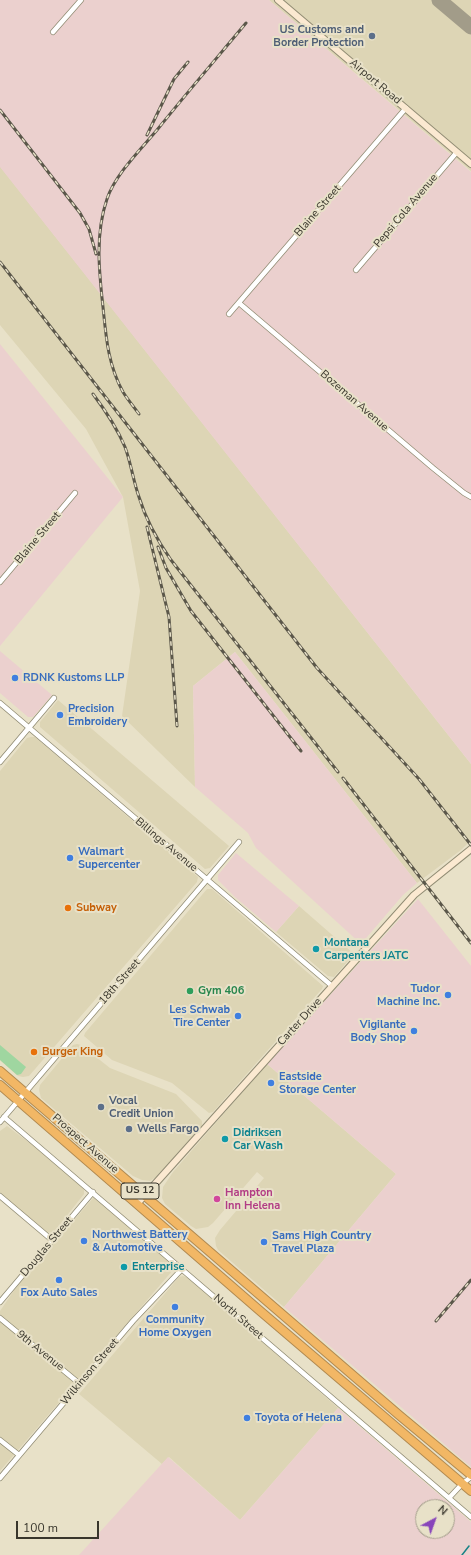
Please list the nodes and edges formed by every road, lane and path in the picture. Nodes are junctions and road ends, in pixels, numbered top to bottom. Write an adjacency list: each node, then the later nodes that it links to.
1 (81, 0): 3 (street)
2 (278, 0): 4 (street, Airport Road)
3 (53, 32)
4 (406, 108): 5 (street, Airport Road); 8 (street, Blaine Street)
5 (457, 152): 6 (street, Airport Road); 7 (street, Pepsi Cola Avenue)
6 (471, 164)
7 (356, 270)
8 (239, 303): 9 (street, Blaine Street); 11 (street, Bozeman Avenue)
9 (229, 314)
10 (75, 493): 12 (street, Blaine Street)
11 (471, 497)
12 (0, 582)
13 (54, 698): 15 (street)
14 (0, 703): 15 (street, Billings Avenue)
15 (29, 728): 16 (street); 19 (street, Billings Avenue)
16 (0, 762)
17 (238, 842): 19 (street, 18th Street)
18 (471, 849): 20 (street, Carter Drive)
19 (207, 880): 20 (street, Billings Avenue); 23 (street, 18th Street)
20 (332, 986): 28 (street, Carter Drive)
21 (0, 1071): 23 (highway, Prospect Avenue / US 12)
22 (0, 1085): 24 (highway, Prospect Avenue / US 12)
23 (25, 1092): 24 (street, 18th Street); 28 (highway, Prospect Avenue / US 12)
24 (18, 1101): 25 (street, 18th Street); 30 (highway, Prospect Avenue / US 12)
25 (4, 1117): 26 (street, 18th Street); 27 (street, North Street)
26 (0, 1122)
27 (93, 1192): 31 (street, Douglas Street); 32 (street, North Street)
28 (144, 1195): 30 (street, Carter Drive); 38 (highway, Prospect Avenue / US 12)
29 (0, 1196): 31 (street)
30 (136, 1204): 40 (highway, Prospect Avenue / US 12)
31 (52, 1240): 33 (street, Douglas Street)
32 (182, 1269): 35 (street, Wilkinson Street); 42 (street, North Street)
33 (0, 1302)
34 (0, 1318): 35 (street, 9th Avenue)
35 (80, 1384): 37 (street, Wilkinson Street)
36 (0, 1440): 37 (street)
37 (19, 1455): 39 (street, Wilkinson Street)
38 (471, 1476): 40 (street)
39 (0, 1478)
40 (462, 1484): 41 (highway, US 12); 42 (street)
41 (471, 1491)
42 (448, 1498): 43 (street, North Street)
43 (471, 1517)

